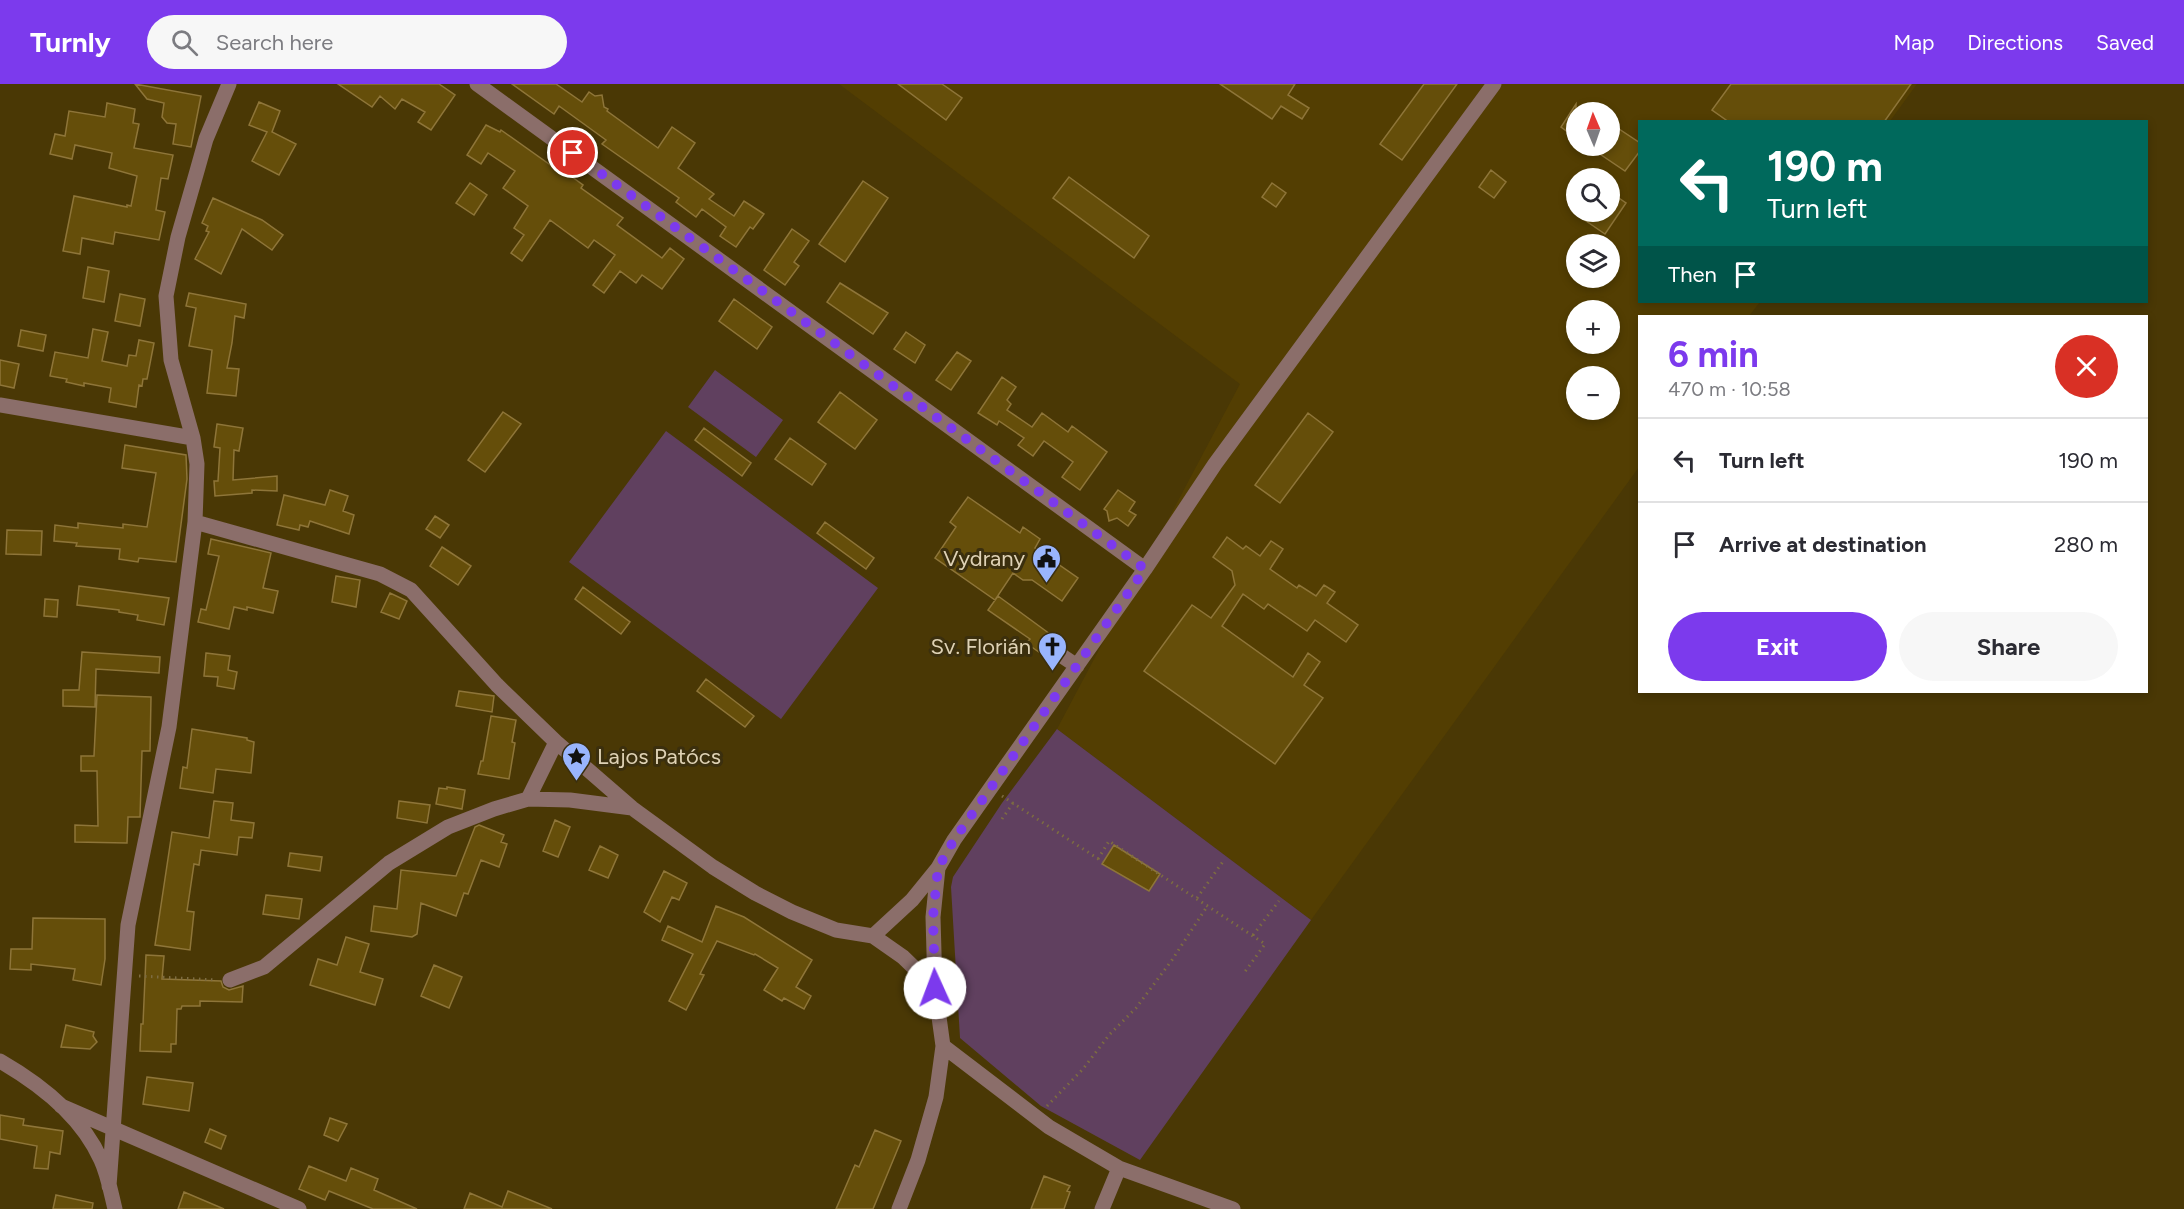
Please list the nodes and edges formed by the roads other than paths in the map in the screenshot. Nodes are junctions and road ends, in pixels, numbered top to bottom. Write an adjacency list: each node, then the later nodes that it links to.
1 (229, 84): 5 (street)
2 (477, 84): 7 (street)
3 (1494, 84): 7 (street)
4 (0, 405): 5 (street)
5 (193, 438): 6 (street)
6 (195, 522): 10 (street); 20 (street)
7 (1145, 569): 9 (street)
8 (1059, 654): 9 (street)
9 (1077, 666): 13 (street)
10 (556, 742): 11 (street); 12 (street)
11 (528, 799): 12 (street); 15 (street)
12 (632, 808): 14 (street)
13 (938, 868): 14 (street); 16 (street)
14 (873, 936): 16 (street)
15 (230, 980)
16 (935, 988): 17 (street)
17 (943, 1046): 21 (street); 25 (street)
18 (0, 1061): 19 (street)
19 (61, 1106): 20 (street); 22 (street)
20 (114, 1129): 22 (street); 24 (street)
21 (1119, 1168): 26 (street); 27 (street)
22 (109, 1186): 23 (street)
23 (115, 1209)
24 (299, 1209)
25 (899, 1209)
26 (1102, 1209)
27 (1233, 1209)

